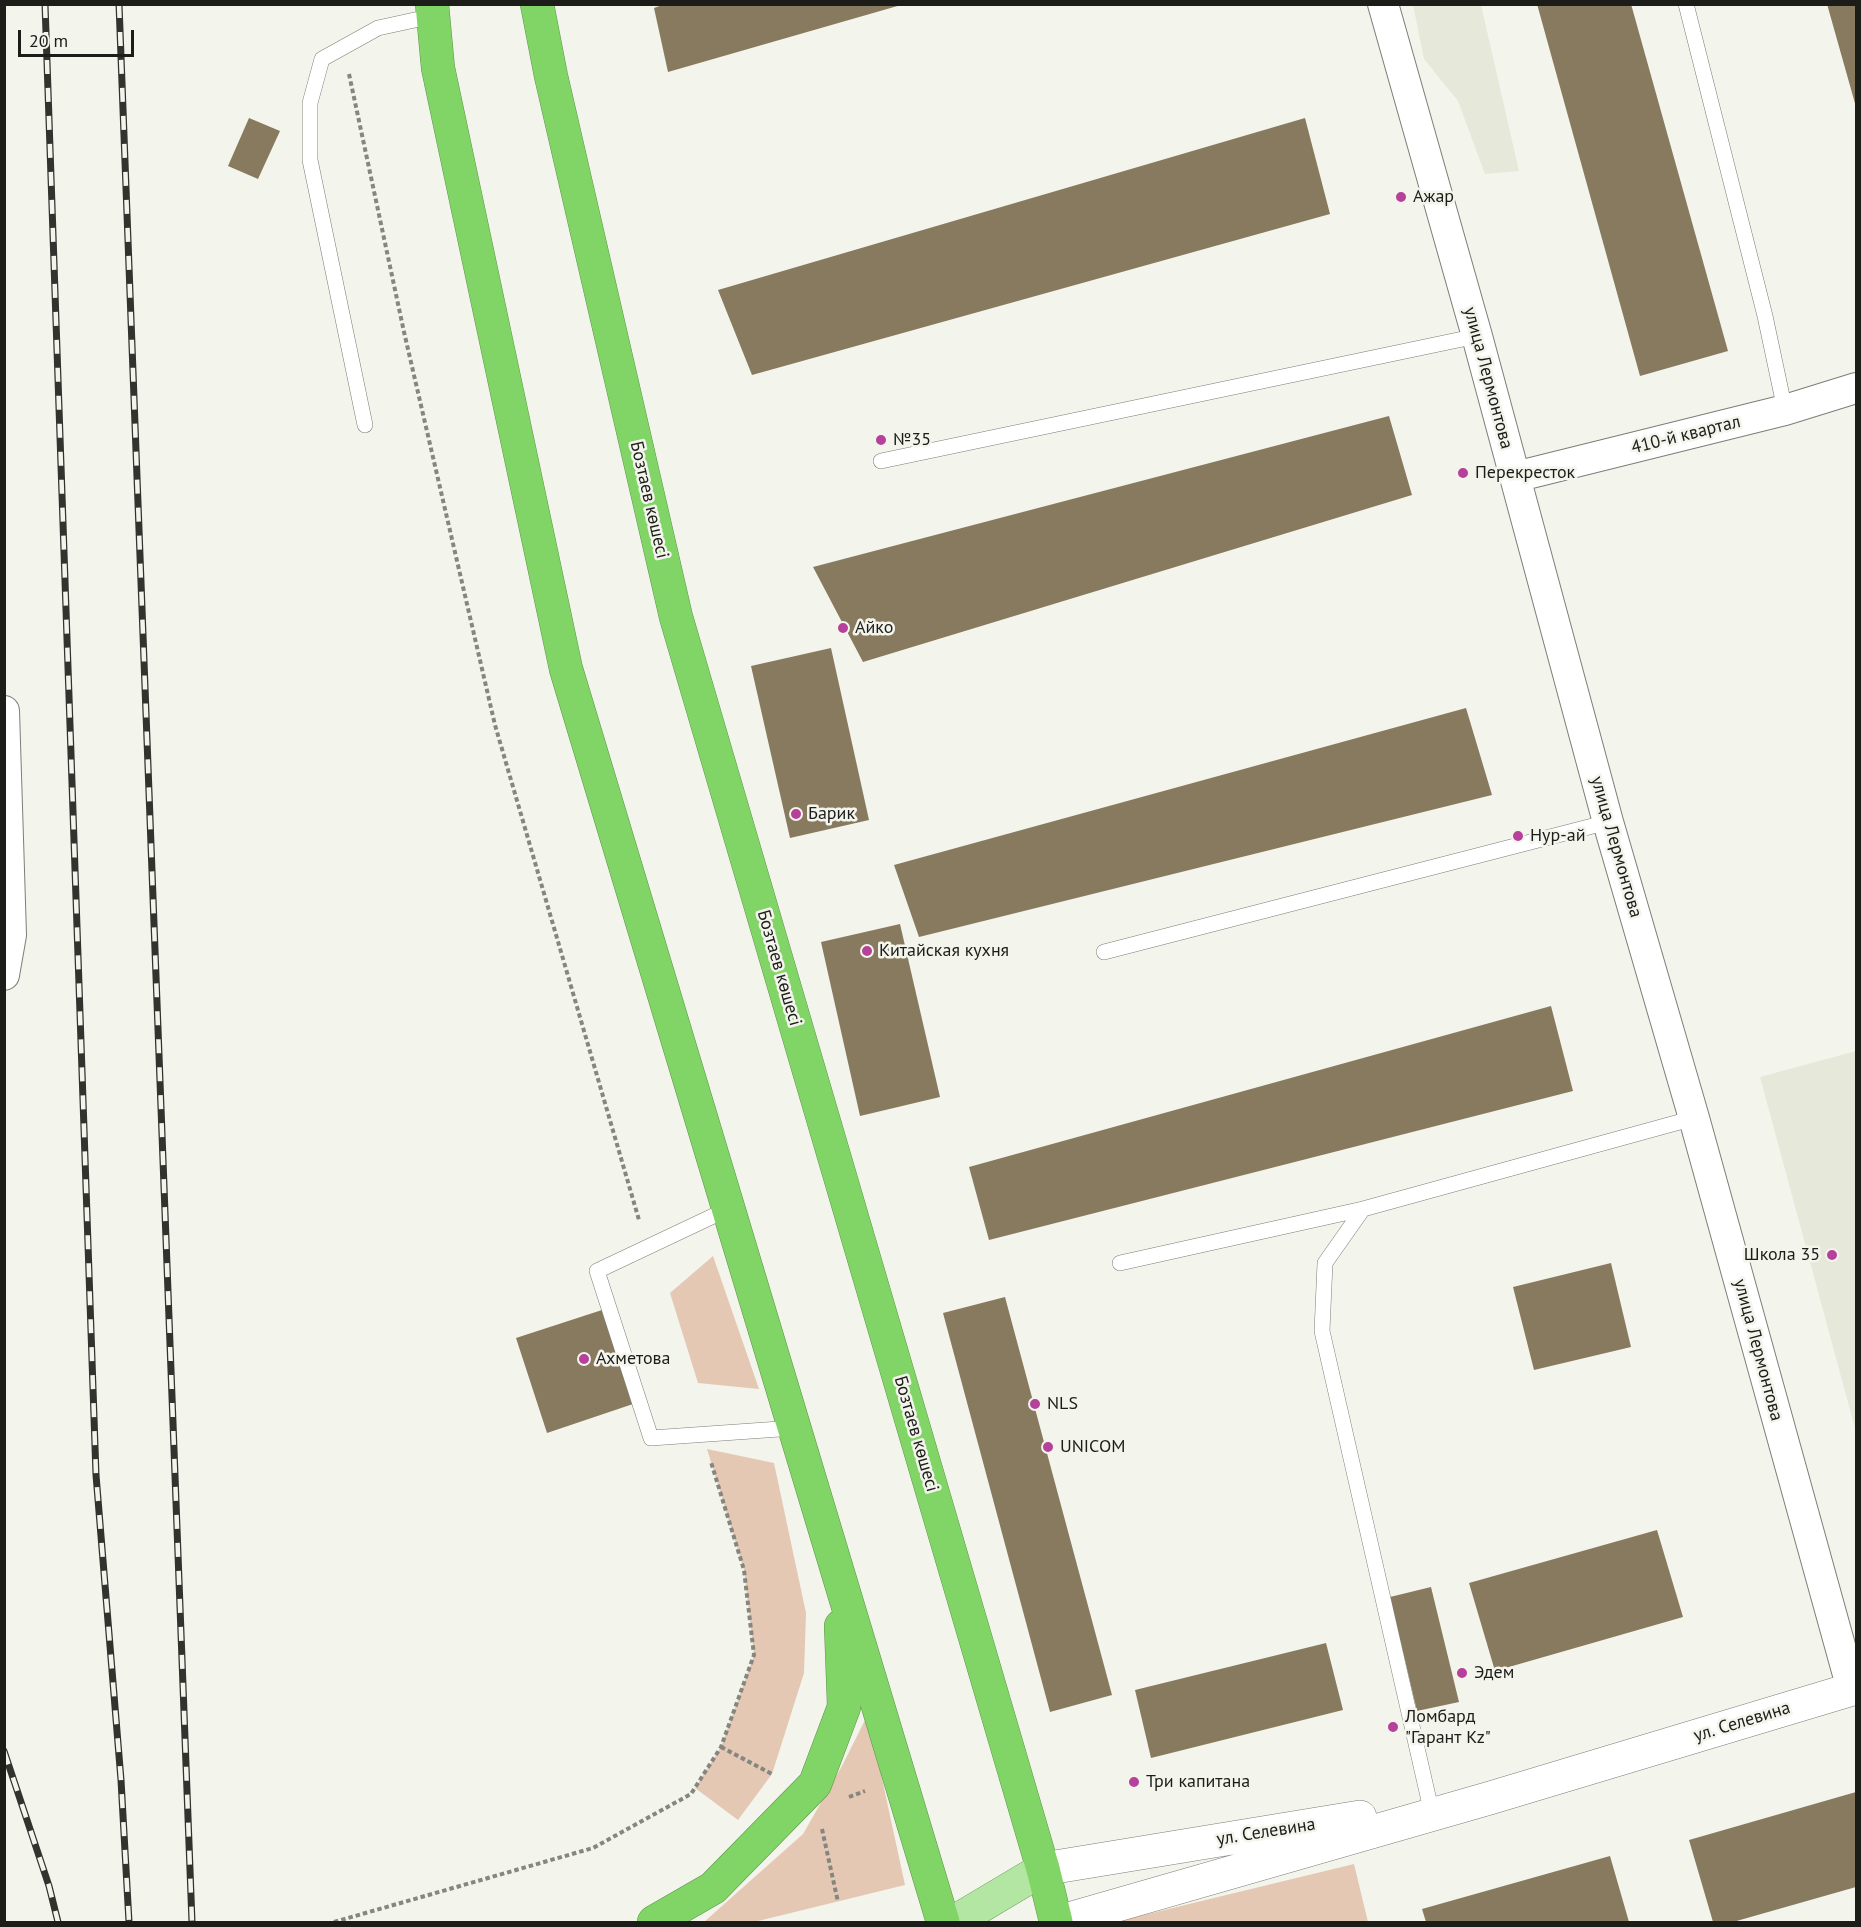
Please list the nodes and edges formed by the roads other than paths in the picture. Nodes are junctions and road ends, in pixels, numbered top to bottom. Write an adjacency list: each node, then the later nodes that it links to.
1 (537, 4): 24 (highway, Бозтаев көшесі)
2 (1383, 4): 5 (street, улица Лермонтова)
3 (1686, 4): 7 (lane)
4 (432, 10): 8 (lane); 16 (highway)
5 (1477, 336): 9 (lane); 10 (street, улица Лермонтова)
6 (1857, 388): 7 (street, 410-й квартал)
7 (1785, 410): 10 (street, 410-й квартал)
8 (365, 425)
9 (881, 462)
10 (1515, 477): 12 (street, улица Лермонтова)
11 (4, 711): 14 (street)
12 (1608, 822): 13 (lane); 15 (street, улица Лермонтова)
13 (1104, 951)
14 (4, 975)
15 (1694, 1118): 17 (lane); 21 (street, улица Лермонтова)
16 (728, 1209): 19 (highway); 19 (lane)
17 (1363, 1209): 18 (lane); 23 (lane)
18 (1120, 1263)
19 (794, 1428): 20 (highway)
20 (839, 1579): 25 (highway); 26 (highway)
21 (1854, 1689): 22 (main road, ул. Селевина)
22 (1490, 1798): 23 (main road, ул. Селевина); 28 (main road, ул. Селевина)
23 (1430, 1805): 24 (main road, ул. Селевина)
24 (1044, 1869): 27 (main road); 28 (highway, Бозтаев көшесі)
25 (654, 1923)
26 (943, 1923)
27 (954, 1923)
28 (1057, 1923)

